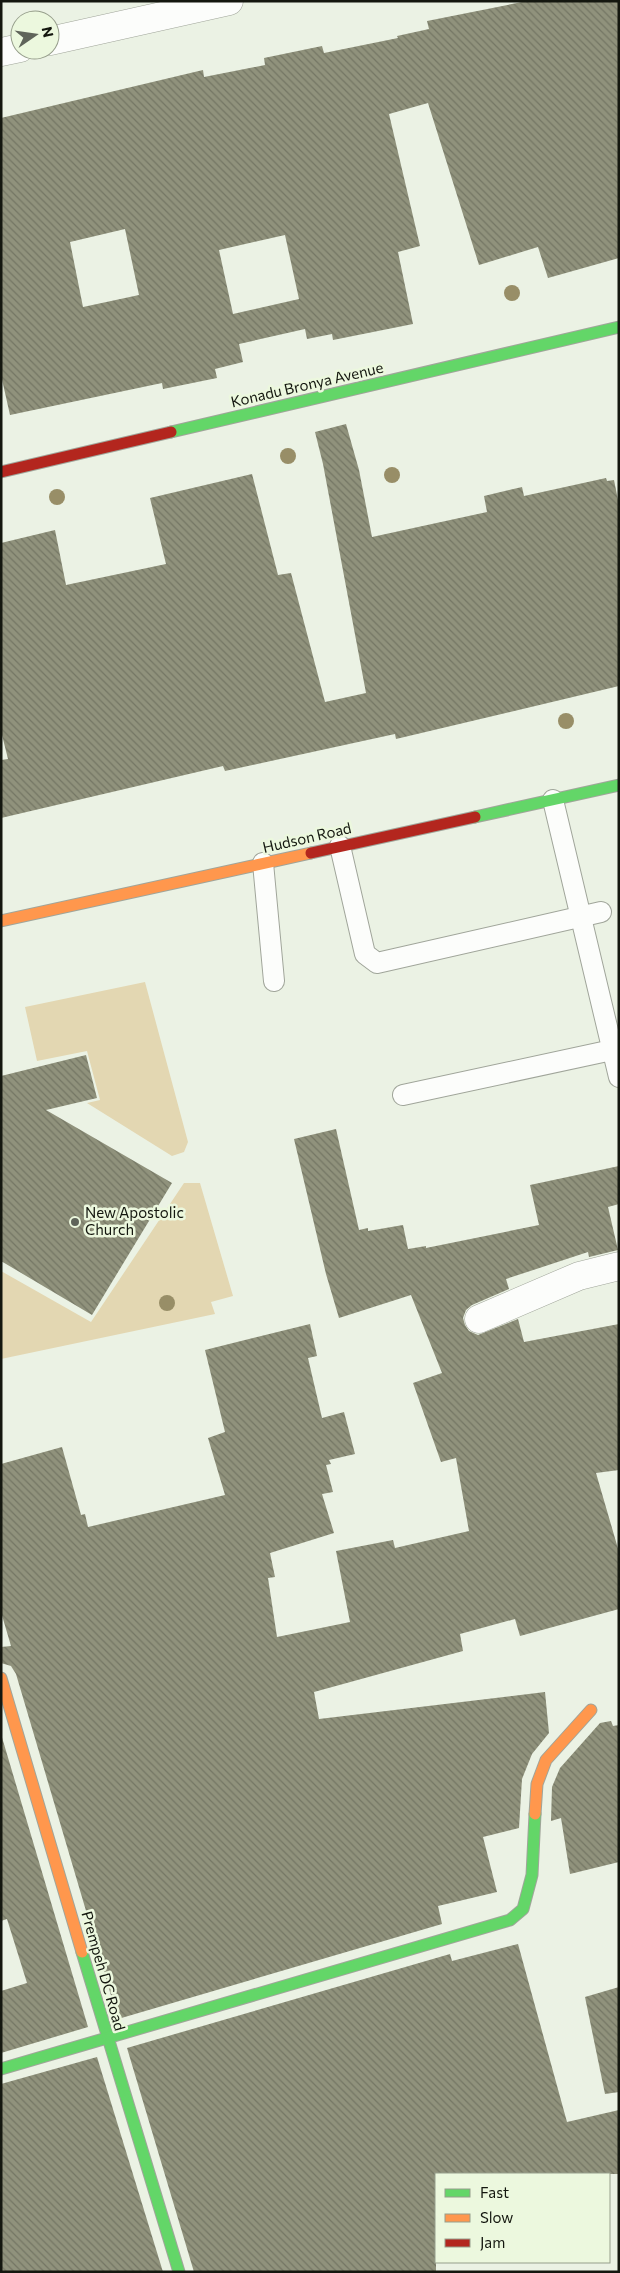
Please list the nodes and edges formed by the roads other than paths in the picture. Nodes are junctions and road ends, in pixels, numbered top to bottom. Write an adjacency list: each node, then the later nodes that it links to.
1 (229, 1): 2 (street)
2 (60, 39)
3 (619, 327): 4 (street, Konadu Bronya Avenue)
4 (1, 472)
5 (619, 785): 6 (street, Hudson Road)
6 (552, 800): 7 (street, Hudson Road); 9 (lane)
7 (340, 846): 8 (street, Hudson Road); 9 (lane)
8 (263, 863): 10 (street, Hudson Road); 11 (lane)
9 (591, 914): 12 (lane)
10 (1, 922)
11 (274, 981)
12 (612, 1050): 13 (lane); 14 (lane)
13 (619, 1077)
14 (403, 1095)
15 (619, 1266): 16 (street)
16 (480, 1320)
17 (1, 1678): 19 (street, Prempeh DC Road)
18 (590, 1710): 20 (street)
19 (7, 1717): 20 (street, Prempeh DC Road)
20 (106, 2037): 21 (street); 22 (street, Prempeh DC Road)
21 (1, 2069)
22 (179, 2272)

